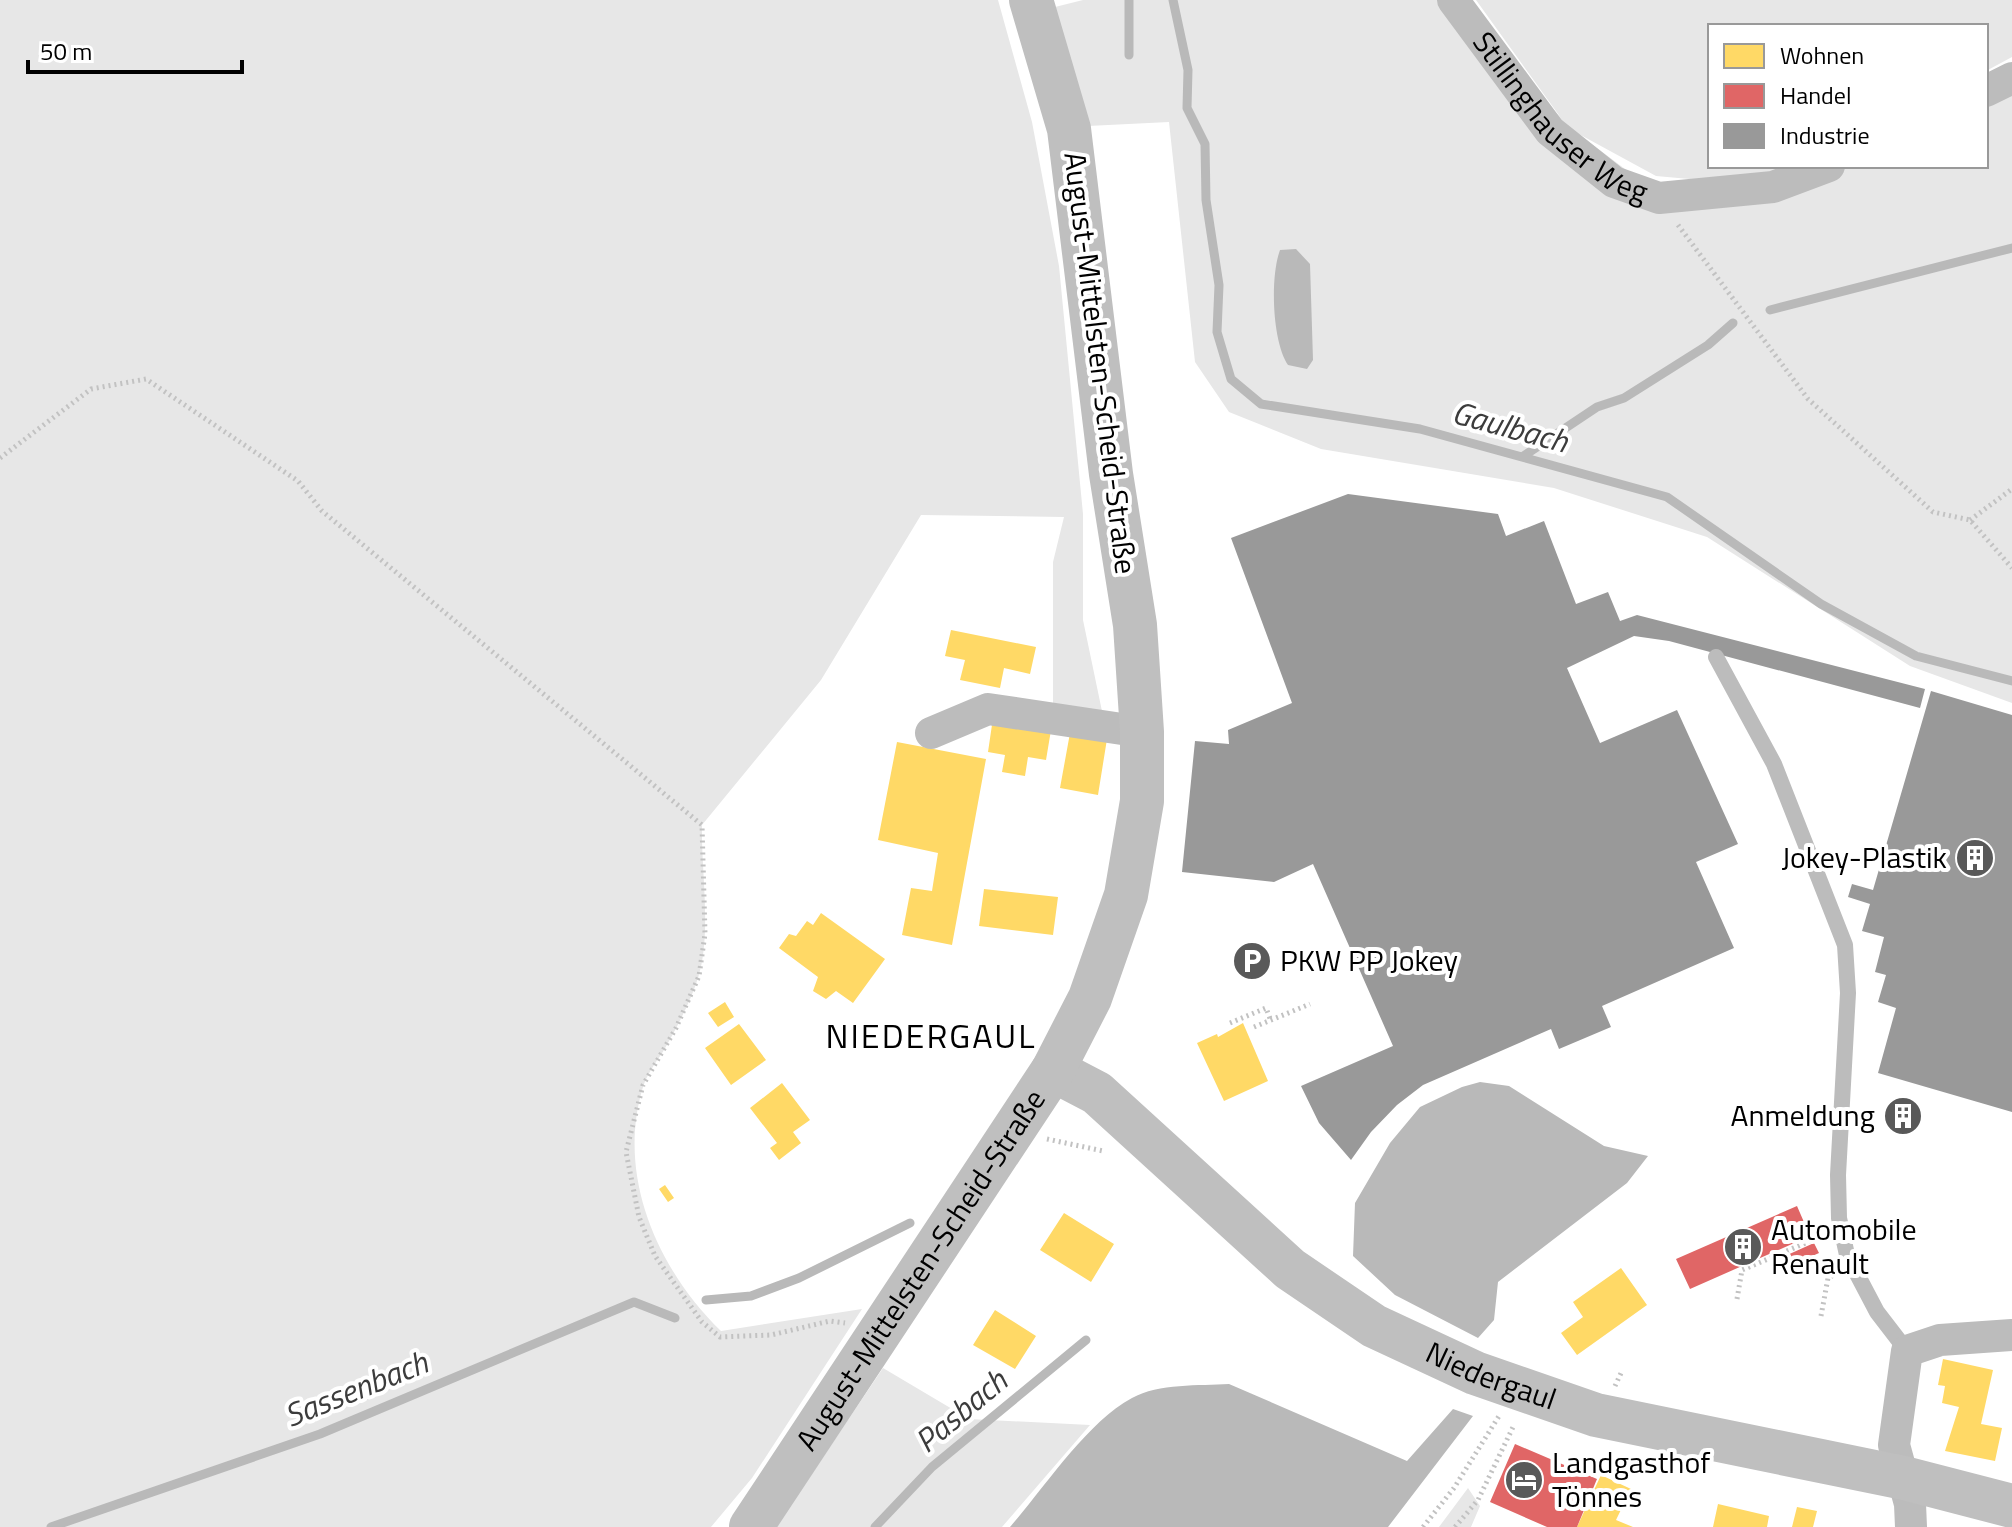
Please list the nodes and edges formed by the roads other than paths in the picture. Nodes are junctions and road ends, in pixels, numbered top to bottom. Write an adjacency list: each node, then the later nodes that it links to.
1 (1031, 0): 7 (main road, August-Mittelsten-Scheid-Straße)
2 (1453, 0): 5 (street, Stillinghauser Weg)
3 (2012, 78): 4 (street)
4 (1988, 90)
5 (1824, 168)
6 (1716, 657): 11 (lane)
7 (1142, 732): 8 (street); 9 (main road, August-Mittelsten-Scheid-Straße)
8 (931, 733)
9 (1053, 1070): 12 (main road, Niedergaul); 14 (main road, August-Mittelsten-Scheid-Straße)
10 (2012, 1335): 11 (street)
11 (1907, 1351): 12 (street)
12 (1904, 1478): 13 (main road, Niedergaul); 15 (street)
13 (2012, 1506)
14 (751, 1527)
15 (1911, 1527)

